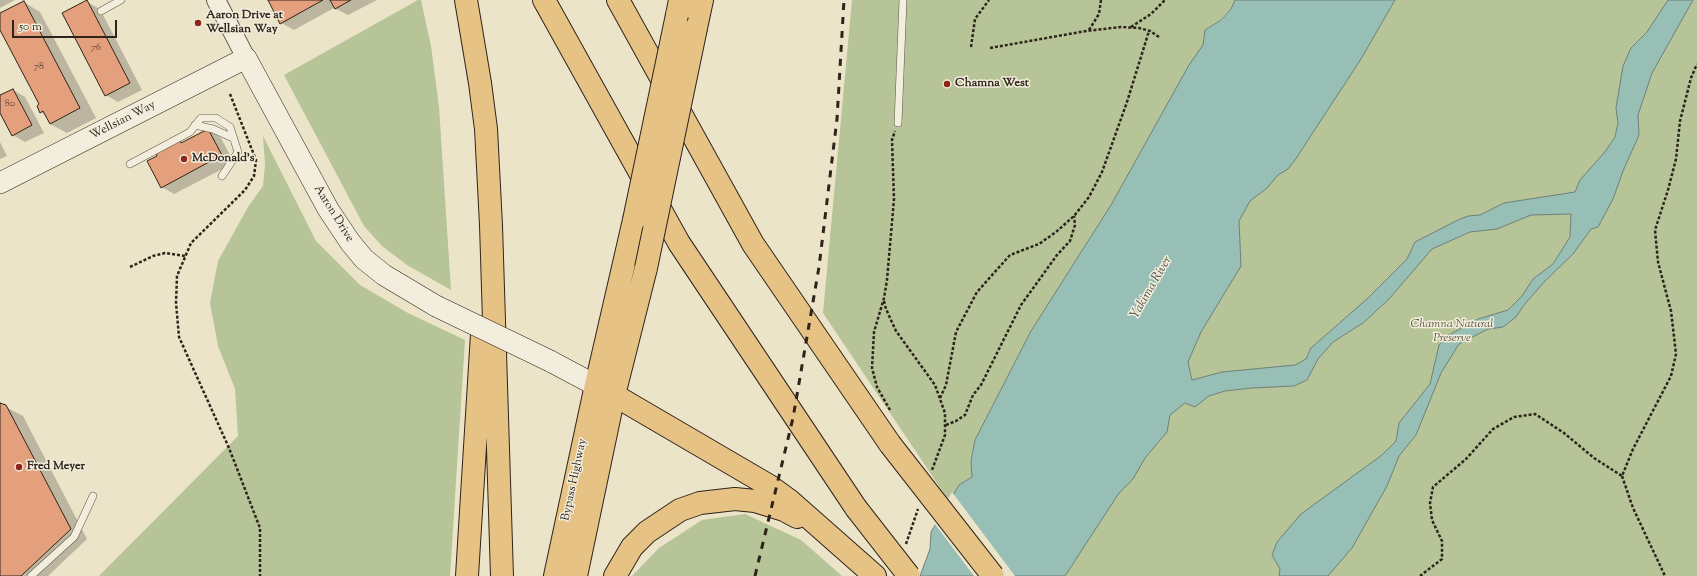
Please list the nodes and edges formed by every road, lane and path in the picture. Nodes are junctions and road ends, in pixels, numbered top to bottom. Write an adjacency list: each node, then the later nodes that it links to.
1 (121, 0): 12 (lane)
2 (216, 0): 19 (street, Aaron Drive)
3 (466, 0): 28 (highway)
4 (544, 0): 50 (highway, bridge)
5 (618, 0): 51 (highway, bridge)
6 (702, 0): 29 (highway, bridge)
7 (903, 0): 21 (lane)
8 (989, 0): 17 (path)
9 (1101, 0): 14 (path)
10 (1165, 0): 13 (path)
11 (678, 7): 29 (highway, bridge)
12 (100, 11)
13 (1131, 28): 14 (path); 15 (path)
14 (1089, 31): 18 (path)
15 (1149, 31): 16 (path); 27 (path)
16 (1159, 37)
17 (971, 47)
18 (990, 48)
19 (246, 58): 26 (main road, Wellsian Way); 32 (main road, Aaron Drive, bridge)
20 (1697, 64): 37 (path)
21 (898, 123): 31 (path)
22 (195, 125): 23 (lane); 23 (lane); 24 (lane)
23 (233, 138): 25 (lane)
24 (130, 164)
25 (222, 176)
26 (0, 183)
27 (1074, 216): 33 (path); 35 (path)
28 (491, 226): 44 (highway); 45 (highway)
29 (635, 266): 32 (highway)
30 (130, 268): 43 (path)
31 (884, 298): 33 (path); 34 (path)
32 (605, 390): 40 (highway); 46 (highway, Bypass Highway); 47 (highway, Bypass Highway)
33 (940, 398): 35 (path)
34 (891, 411)
35 (946, 425): 36 (path)
36 (930, 476)
37 (1622, 476): 52 (path); 53 (path)
38 (93, 496): 42 (lane)
39 (920, 504): 41 (path)
40 (825, 531): 48 (highway); 49 (highway)
41 (905, 548)
42 (31, 576)
43 (260, 576)
44 (467, 576)
45 (502, 576)
46 (555, 576)
47 (576, 576)
48 (615, 576)
49 (875, 576)
50 (908, 576)
51 (993, 576)
52 (1420, 576)
53 (1665, 576)

